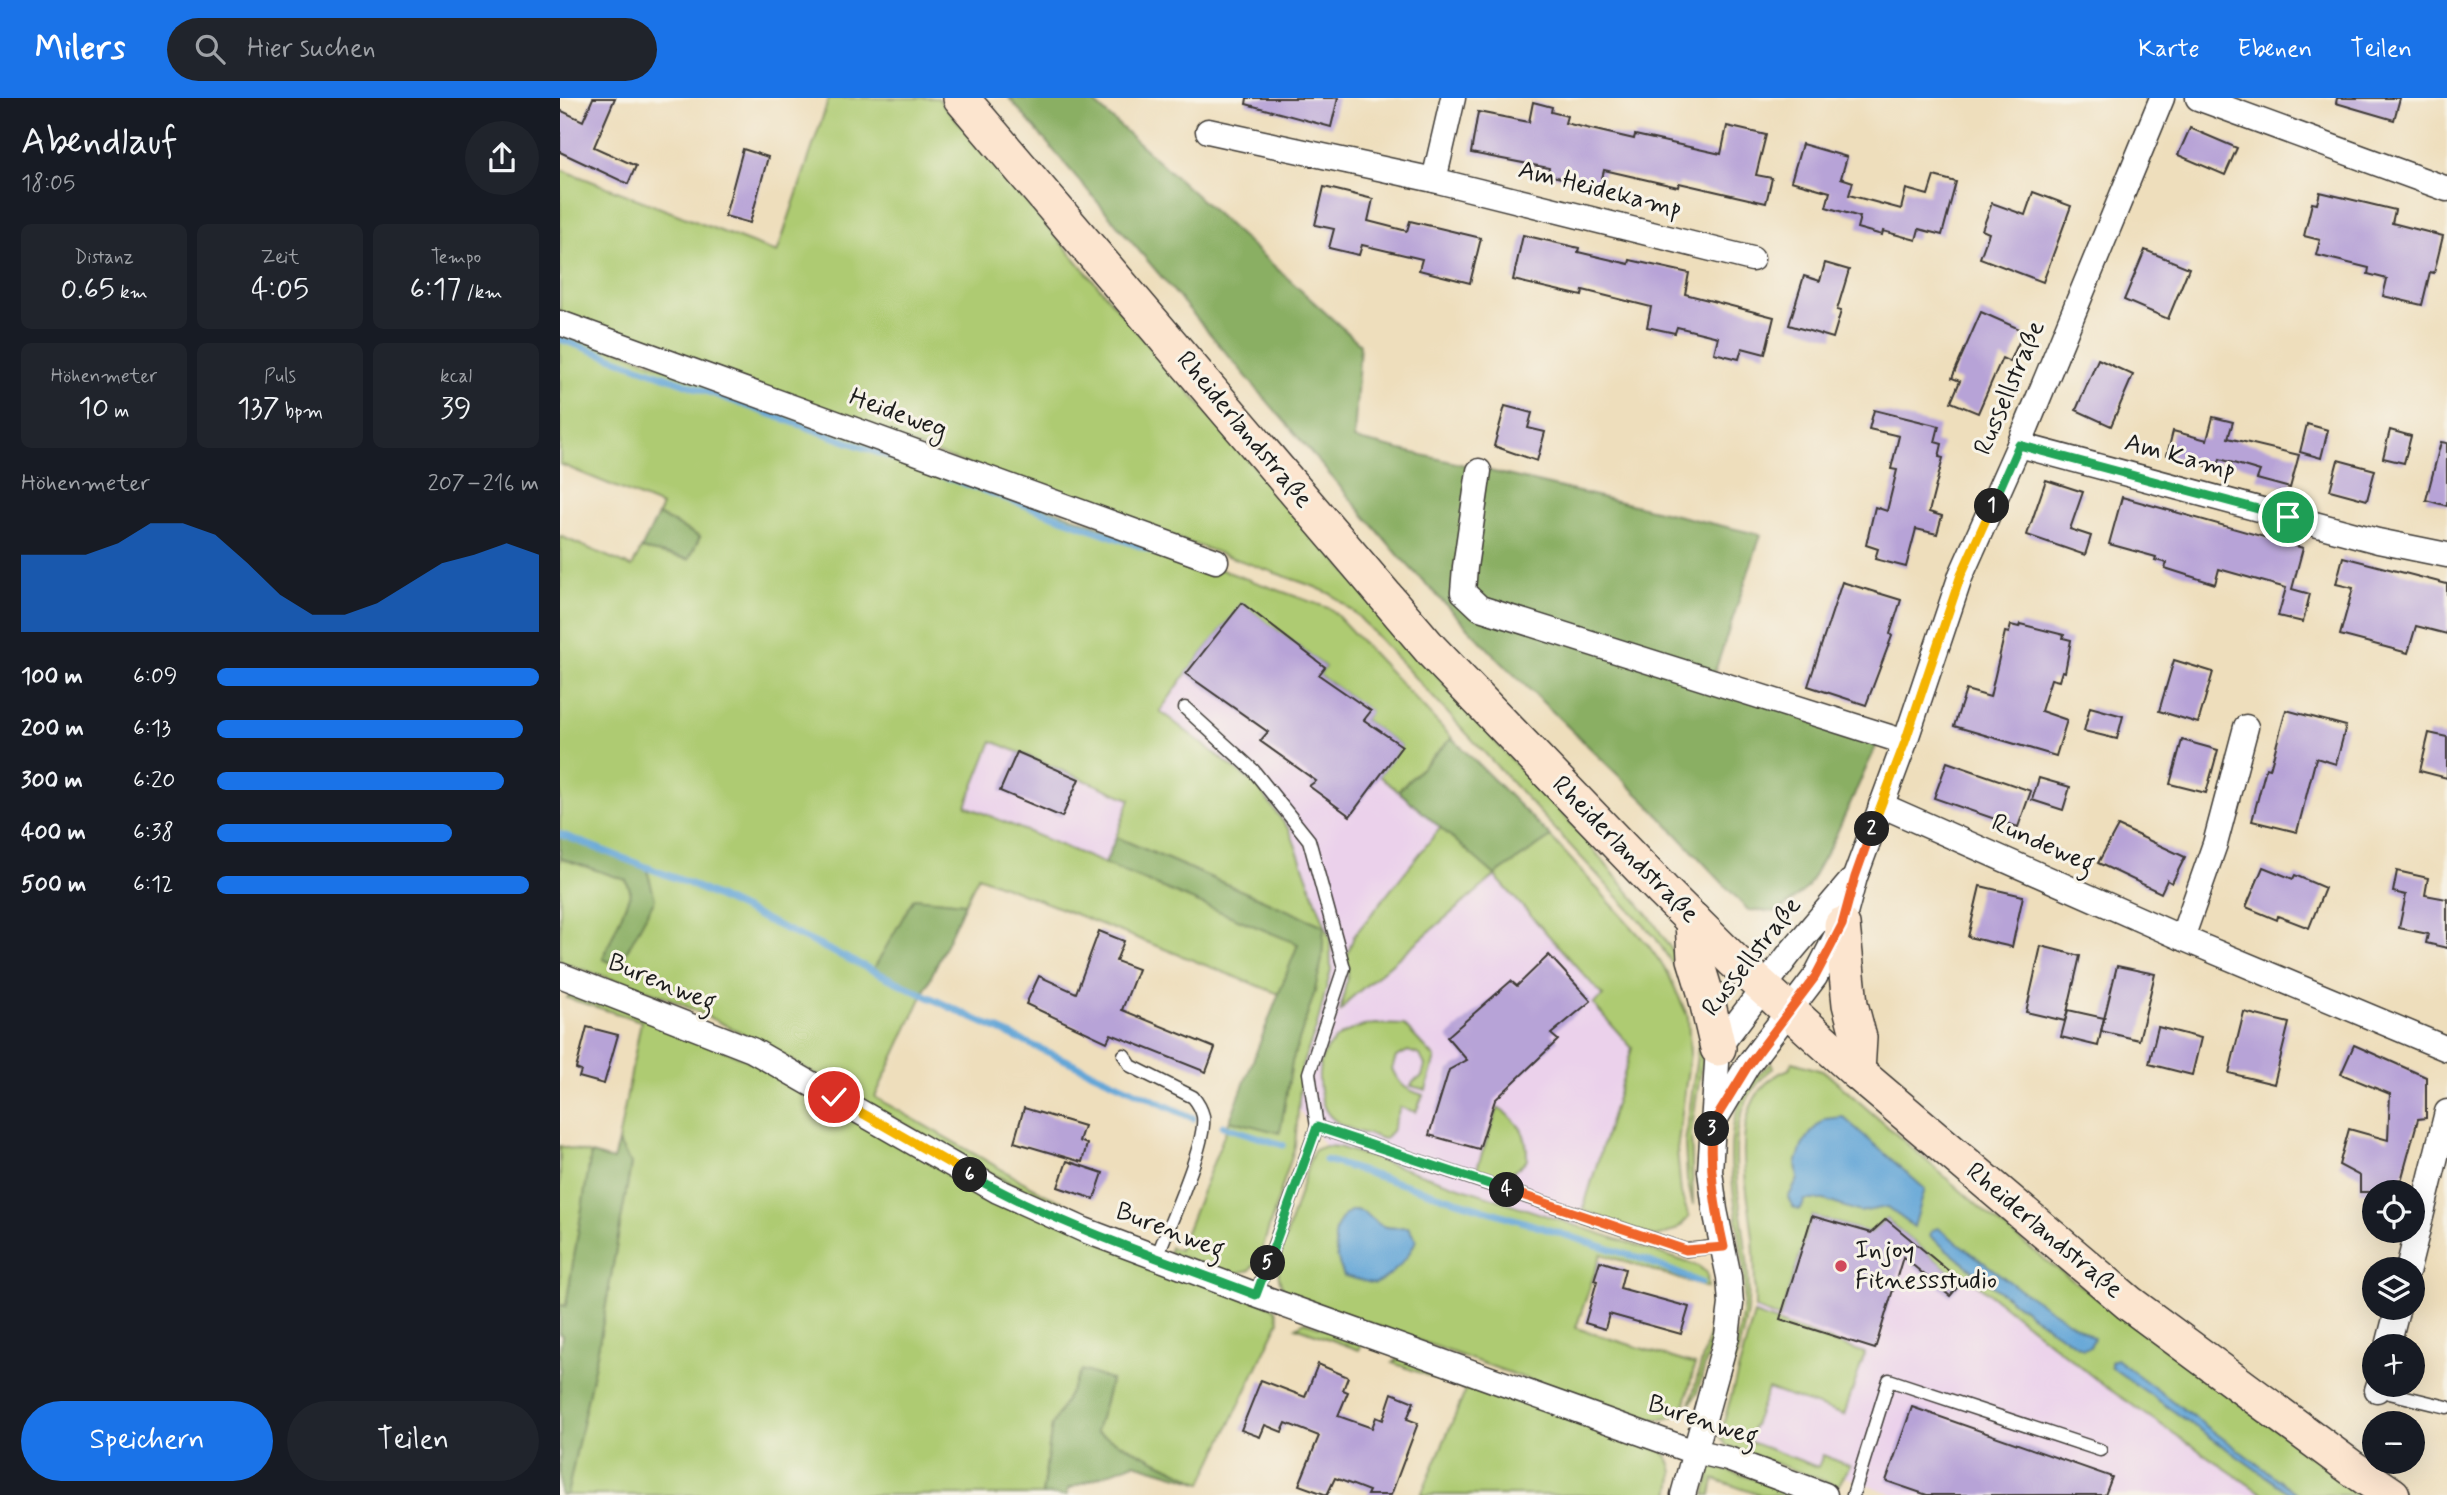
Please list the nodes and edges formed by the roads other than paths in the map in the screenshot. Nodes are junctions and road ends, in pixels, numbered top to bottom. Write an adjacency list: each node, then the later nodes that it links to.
1 (961, 98): 19 (main road, Rheiderlandstraße)
2 (1453, 98): 6 (street)
3 (2162, 98): 10 (street, Russellstraße)
4 (2198, 98): 7 (street)
5 (1209, 131): 6 (street, Am Heidekamp)
6 (1434, 180): 8 (street, Am Heidekamp)
7 (2447, 189)
8 (1752, 259)
9 (560, 323): 13 (street, Heideweg)
10 (2019, 445): 12 (street, Am Kamp); 16 (street, Russellstraße)
11 (1479, 471): 16 (street)
12 (2447, 555)
13 (1216, 561)
14 (1185, 708): 31 (lane)
15 (2246, 727): 21 (street)
16 (1905, 742): 17 (street, Russellstraße)
17 (1881, 805): 18 (street, Russellstraße); 21 (street, Rundeweg)
18 (1855, 877): 20 (street, Russellstraße); 23 (street, Russellstraße)
19 (1693, 920): 23 (main road, Rheiderlandstraße); 25 (main road)
20 (1842, 925): 24 (street, Russellstraße); 28 (main road)
21 (2182, 938): 26 (street, Rundeweg)
22 (560, 975): 33 (street, Burenweg)
23 (1764, 988): 24 (main road, Rheiderlandstraße); 25 (street, Russellstraße)
24 (1790, 1012): 28 (main road, Rheiderlandstraße); 30 (street, Russellstraße)
25 (1718, 1048): 30 (street, Russellstraße)
26 (2447, 1049)
27 (1124, 1055): 33 (lane)
28 (1857, 1072): 43 (main road, Rheiderlandstraße)
29 (2447, 1112): 34 (street)
30 (1713, 1123): 32 (street, Russellstraße)
31 (1317, 1127): 32 (lane); 35 (lane)
32 (1724, 1247): 39 (street, Russellstraße)
33 (1157, 1257): 35 (street, Burenweg)
34 (2410, 1257)
35 (1256, 1295): 39 (street, Burenweg)
36 (2412, 1397): 37 (lane)
37 (2447, 1407)
38 (2100, 1450): 42 (lane)
39 (1695, 1451): 40 (street, Russellstraße); 41 (street, Burenweg)
40 (1683, 1495)
41 (1825, 1495)
42 (1853, 1495)
43 (2392, 1495)

